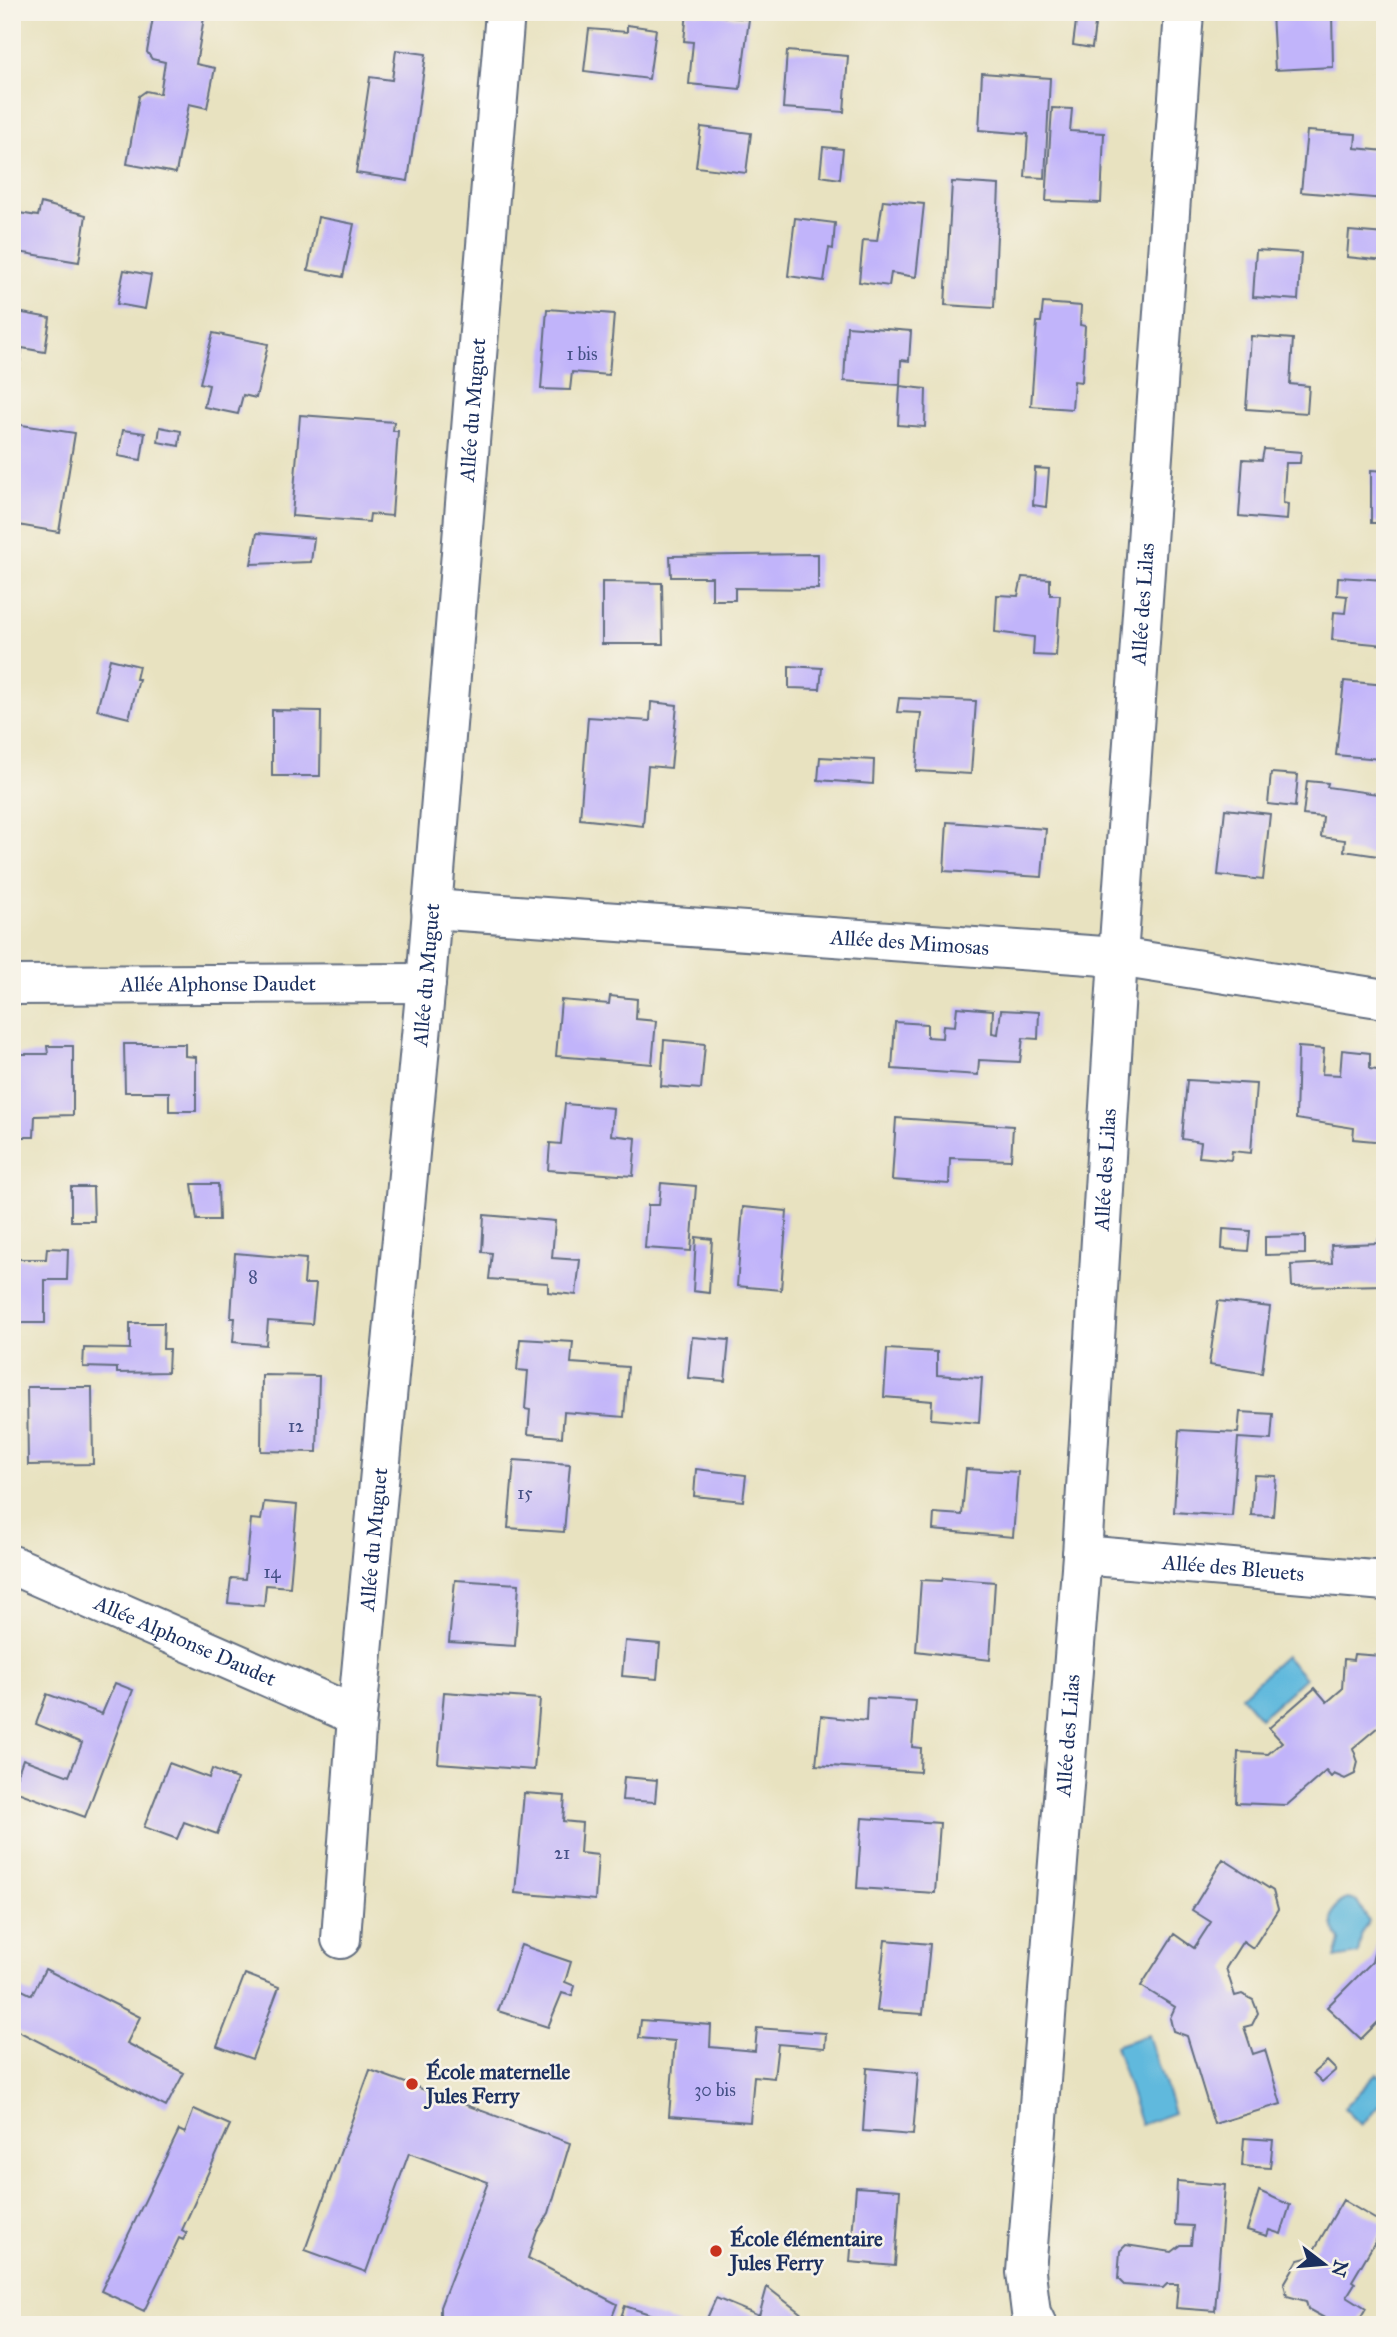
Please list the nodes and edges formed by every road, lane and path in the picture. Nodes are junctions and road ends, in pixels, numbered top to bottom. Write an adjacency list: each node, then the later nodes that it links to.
1 (505, 12): 3 (street, Allée du Muguet)
2 (1184, 12): 4 (street, Allée des Lilas)
3 (432, 909): 4 (street, Allée des Mimosas); 5 (street, Allée du Muguet)
4 (1118, 957): 7 (street, Allée des Mimosas); 8 (street, Allée des Lilas)
5 (426, 983): 6 (street, Allée Alphonse Daudet); 11 (street, Allée du Muguet)
6 (12, 985)
7 (1385, 999)
8 (1082, 1555): 10 (street, Allée des Bleuets); 13 (street, Allée des Lilas)
9 (12, 1565): 11 (street, Allée Alphonse Daudet)
10 (1385, 1581)
11 (357, 1716): 12 (street, Allée du Muguet)
12 (341, 1939)
13 (1037, 2325)

